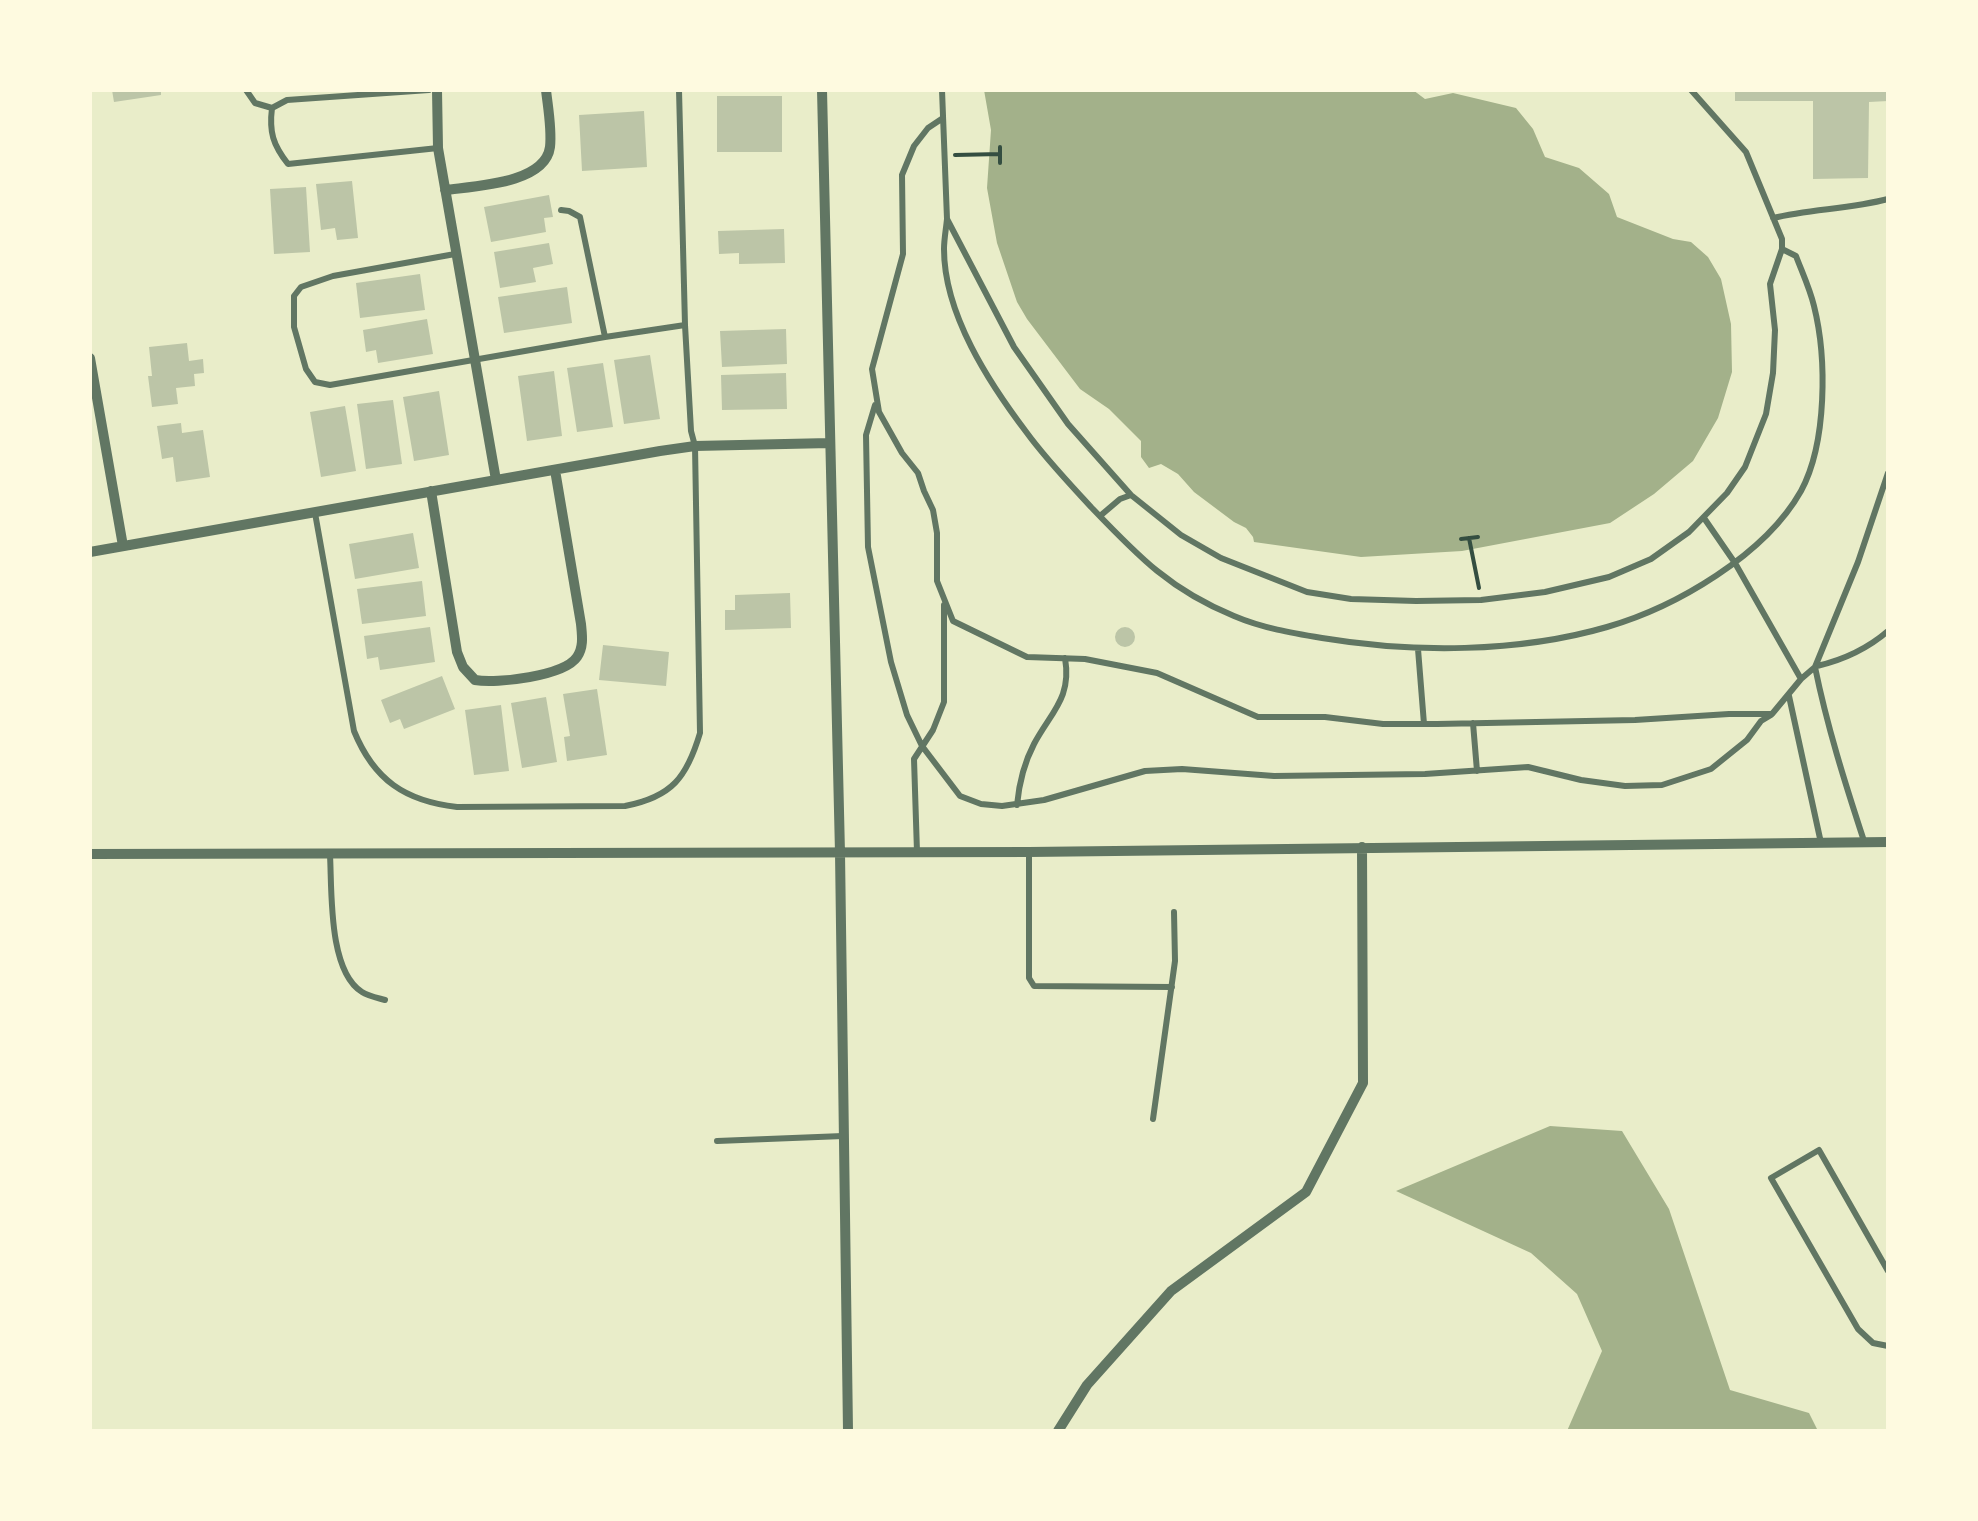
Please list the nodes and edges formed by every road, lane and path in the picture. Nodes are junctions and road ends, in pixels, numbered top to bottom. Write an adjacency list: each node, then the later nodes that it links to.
1 (246, 90): 11 (lane)
2 (429, 90): 11 (lane)
3 (437, 90): 14 (street)
4 (546, 90): 18 (street)
5 (679, 90): 25 (lane)
6 (822, 90): 30 (street)
7 (942, 90): 12 (lane)
8 (1691, 90): 10 (lane)
9 (1701, 90): 10 (lane)
10 (1705, 106): 21 (lane)
11 (272, 108): 14 (lane)
12 (943, 118): 16 (lane); 29 (lane)
13 (1000, 147): 15 (path)
14 (438, 148): 18 (street)
15 (1000, 154): 16 (path); 17 (path)
16 (944, 155): 22 (lane)
17 (1000, 163)
18 (445, 190): 24 (street)
19 (1888, 198): 21 (lane)
20 (561, 210): 26 (lane)
21 (1773, 218): 23 (lane)
22 (947, 219): 37 (lane); 39 (lane)
23 (1782, 250): 40 (lane); 46 (lane)
24 (455, 254): 28 (street); 28 (lane)
25 (685, 325): 26 (lane); 31 (lane)
26 (604, 336): 28 (lane)
27 (90, 358): 44 (street)
28 (473, 360): 34 (street)
29 (877, 400): 47 (lane); 58 (lane)
30 (830, 443): 31 (street); 65 (street)
31 (695, 446): 32 (street); 38 (lane)
32 (556, 470): 34 (street); 36 (street)
33 (1888, 473): 35 (lane)
34 (496, 480): 36 (street)
35 (1885, 489): 52 (lane)
36 (431, 492): 38 (street)
37 (1131, 495): 39 (lane); 48 (lane)
38 (315, 512): 44 (street)
39 (1100, 516): 50 (lane)
40 (1704, 518): 46 (lane); 48 (lane)
41 (1478, 537): 42 (path)
42 (1469, 538): 43 (path); 48 (path)
43 (1461, 540)
44 (123, 546): 45 (street)
45 (90, 552)
46 (1734, 562): 50 (lane); 53 (lane)
47 (944, 598): 51 (lane); 58 (lane)
48 (1481, 600)
49 (1888, 631): 52 (lane)
50 (1418, 649): 57 (lane)
51 (1065, 658): 57 (lane); 60 (lane)
52 (1815, 666): 53 (lane); 62 (lane)
53 (1802, 679): 54 (lane)
54 (1788, 694): 55 (lane); 61 (lane)
55 (1772, 714): 56 (lane); 59 (lane)
56 (1473, 723): 57 (lane); 59 (lane)
57 (1424, 724)
58 (922, 746): 60 (lane); 66 (lane)
59 (1477, 771): 60 (lane)
60 (1017, 805)
61 (1821, 842): 62 (street); 64 (street)
62 (1864, 842): 63 (street)
63 (1888, 842)
64 (1362, 847): 67 (street); 79 (street)
65 (840, 852): 66 (street); 69 (street); 74 (street)
66 (917, 852): 67 (street)
67 (1029, 852): 71 (lane)
68 (90, 854): 69 (street)
69 (330, 855): 72 (lane)
70 (1174, 912): 71 (lane)
71 (1172, 987): 73 (lane)
72 (385, 1000)
73 (1153, 1119)
74 (844, 1136): 75 (lane); 78 (street)
75 (717, 1141)
76 (1888, 1271): 77 (lane)
77 (1888, 1346)
78 (848, 1431)
79 (1058, 1431)

